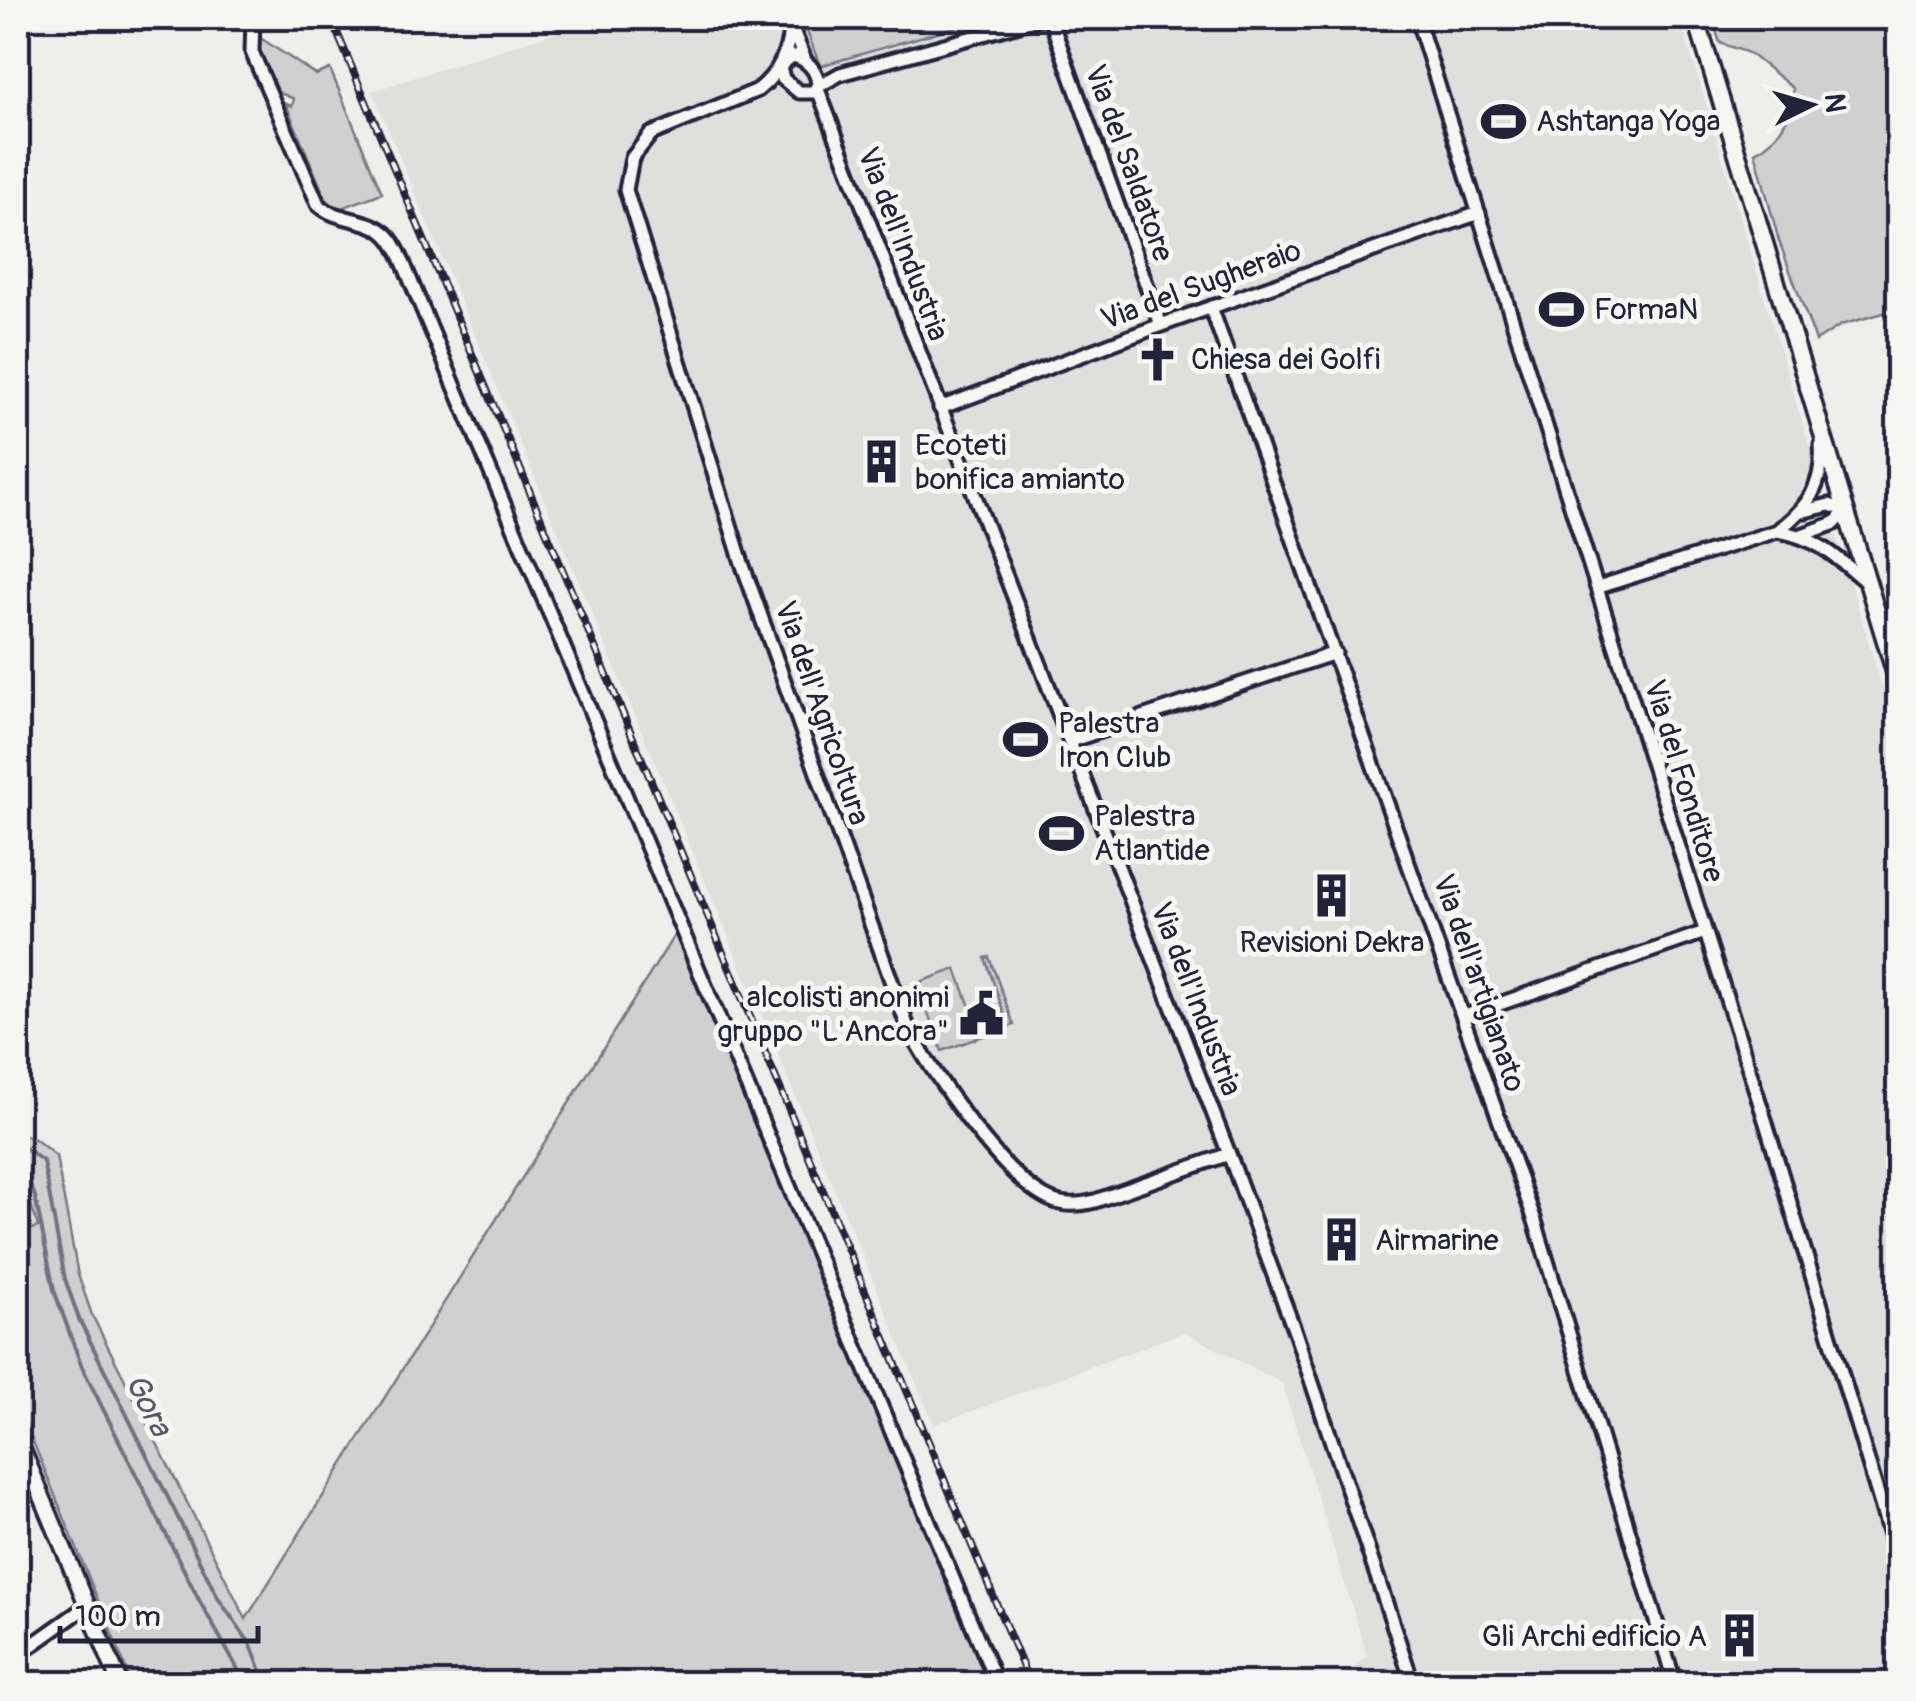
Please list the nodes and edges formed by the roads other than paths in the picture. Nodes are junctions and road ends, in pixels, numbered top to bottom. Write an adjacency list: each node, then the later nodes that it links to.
1 (254, 18): 36 (street)
2 (1041, 18): 9 (street)
3 (1050, 18): 16 (street, Via del Saldatore)
4 (1416, 18): 14 (street, Via del Fonditore)
5 (1696, 18): 18 (main road)
6 (789, 22): 7 (street); 8 (street, Via dell'Industria)
7 (780, 66): 8 (street); 11 (street, Via dell'Agricoltura); 12 (street, Via dell'Industria)
8 (809, 66): 9 (street); 10 (street, Via dell'Industria)
9 (840, 74): 10 (street, Via dell'Agricoltura)
10 (817, 87): 12 (street, Via dell'Agricoltura); 13 (street, Via dell'Industria)
11 (758, 90): 12 (street, Via dell'Agricoltura); 30 (street, Via dell'Agricoltura)
12 (797, 91): 13 (street, Via dell'Industria)
13 (826, 116): 17 (street, Via dell'Industria)
14 (1479, 213): 15 (street, Via del Sugheraio); 24 (street, Via del Fonditore)
15 (1212, 307): 16 (street, Via del Sugheraio); 25 (street, Via dell'artigianato)
16 (1161, 325): 17 (street, Via del Sugheraio)
17 (940, 408): 27 (street, Via dell'Industria)
18 (1818, 416): 19 (main road); 20 (street)
19 (1846, 510): 20 (street); 22 (street); 23 (main road)
20 (1801, 513): 21 (street)
21 (1778, 531): 22 (street); 24 (street)
22 (1801, 536): 23 (street)
23 (1869, 585): 26 (main road)
24 (1598, 587): 28 (street, Via del Fonditore)
25 (1336, 653): 27 (street); 29 (street, Via dell'artigianato)
26 (1898, 682)
27 (1070, 740): 30 (street, Via dell'Industria)
28 (1706, 932): 29 (street); 32 (street, Via del Fonditore)
29 (1465, 1016): 38 (street, Via dell'artigianato)
30 (1229, 1154): 37 (street, Via dell'Industria)
31 (18, 1439): 33 (street)
32 (1898, 1561)
33 (87, 1606): 34 (street); 35 (street)
34 (18, 1655)
35 (120, 1684)
36 (997, 1684)
37 (1413, 1684)
38 (1675, 1684)

